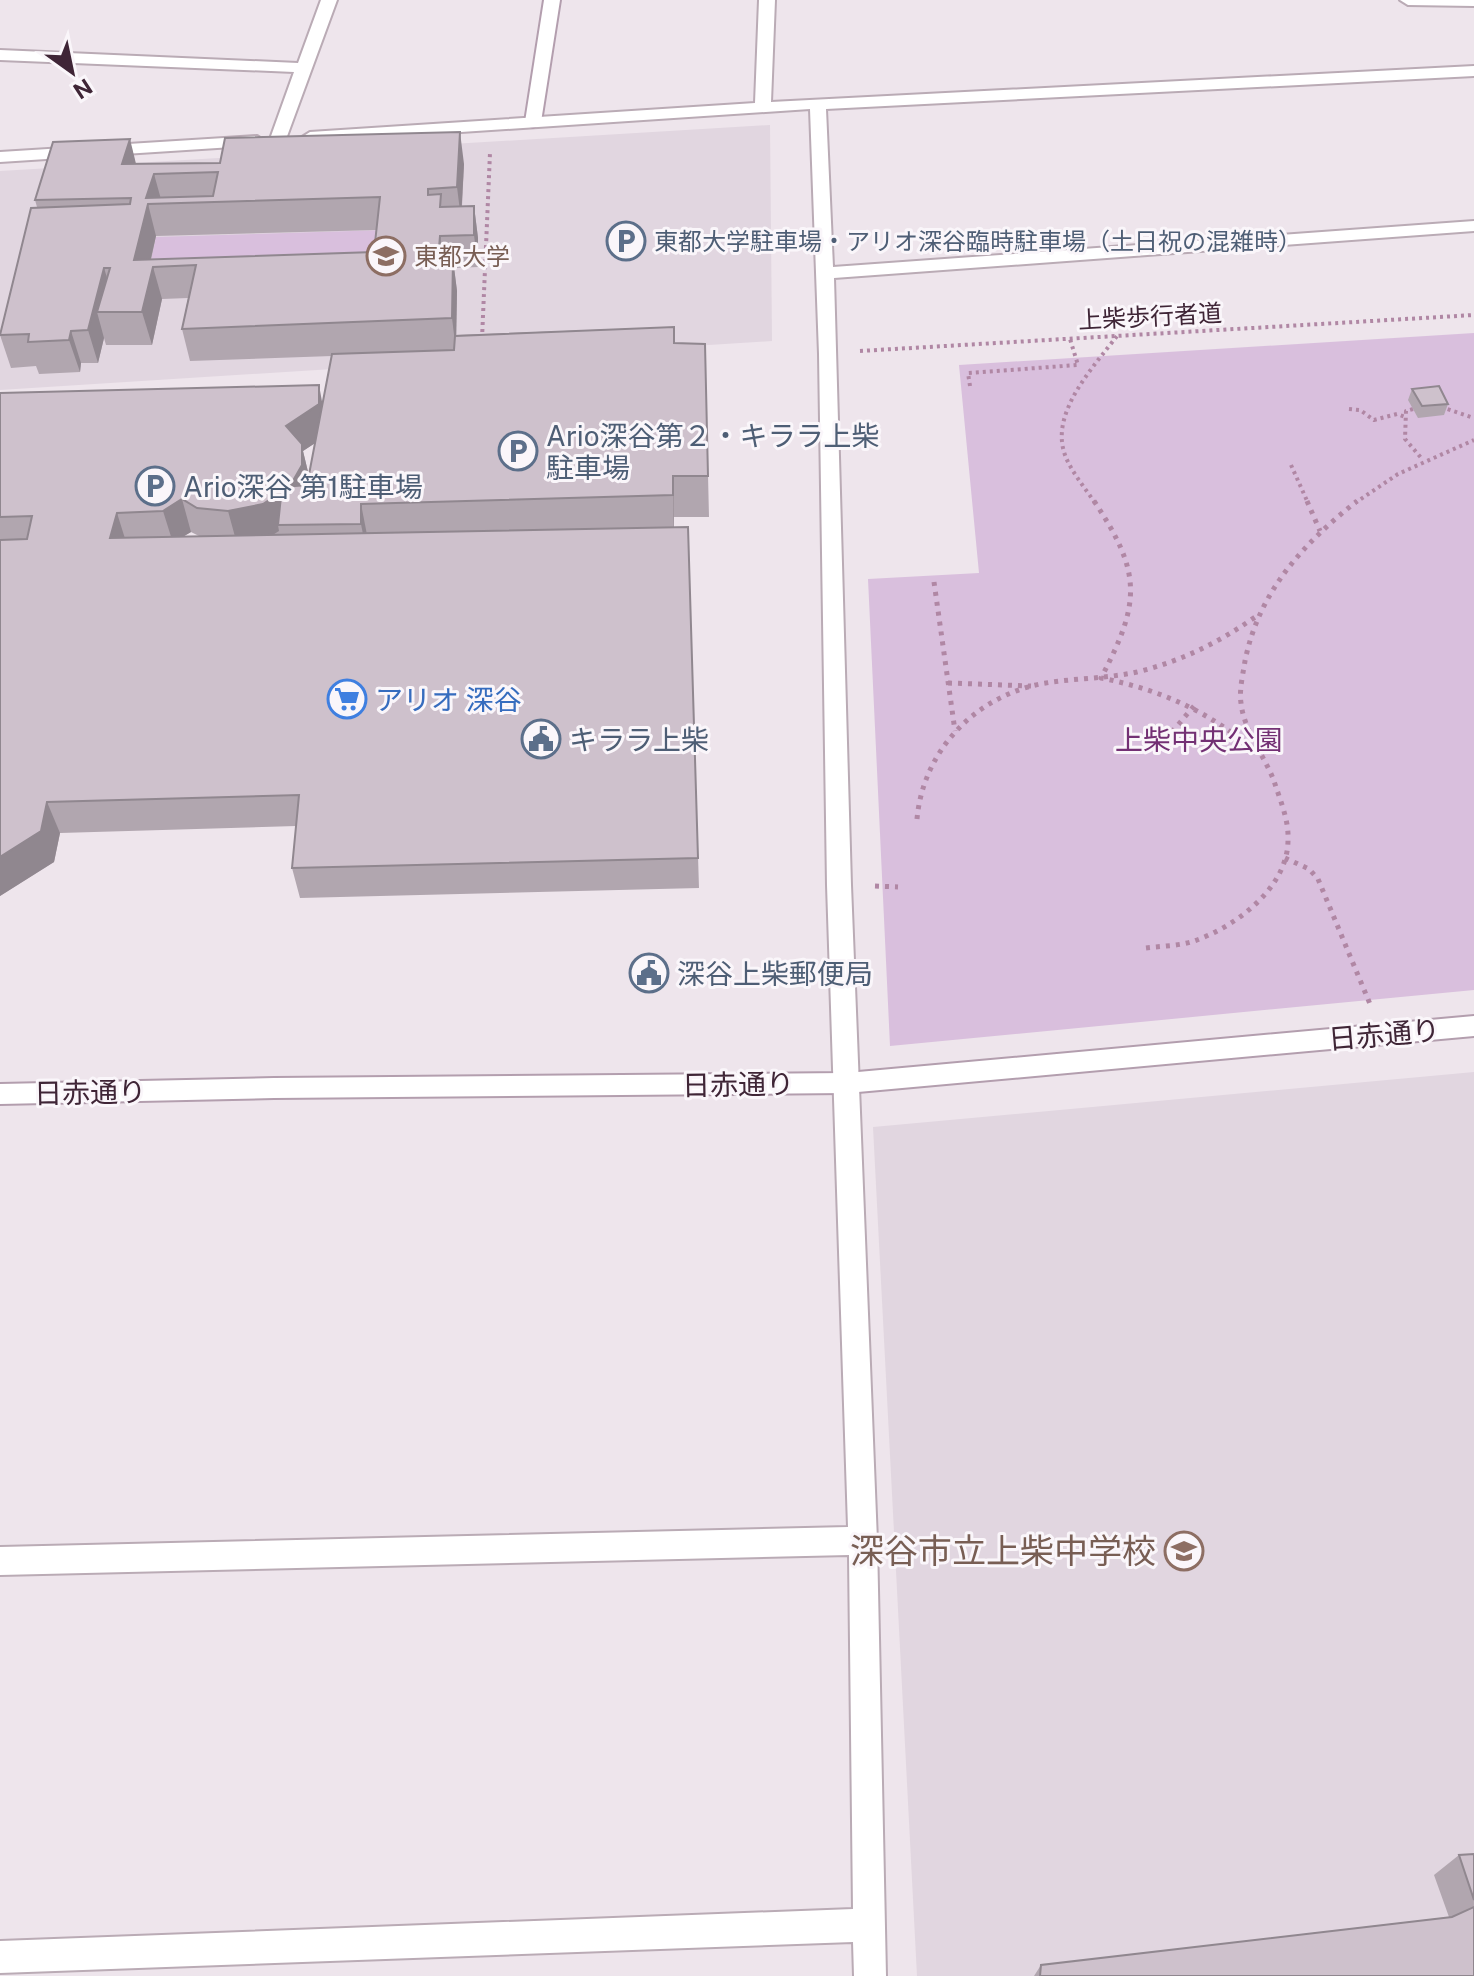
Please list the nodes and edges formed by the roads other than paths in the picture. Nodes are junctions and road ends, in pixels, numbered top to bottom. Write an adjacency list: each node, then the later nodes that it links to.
1 (329, 0): 7 (street)
2 (552, 0): 11 (street)
3 (767, 0): 10 (street)
4 (1408, 0): 5 (street)
5 (1471, 4)
6 (0, 55): 7 (street)
7 (306, 68): 12 (street)
8 (1474, 71): 9 (street)
9 (818, 105): 10 (street); 15 (street)
10 (763, 107): 11 (street)
11 (533, 122): 12 (street)
12 (278, 139): 13 (street)
13 (0, 157)
14 (1474, 226): 15 (street)
15 (823, 273): 17 (street)
16 (1474, 1026): 17 (street, 日赤通り)
17 (847, 1083): 18 (street, 日赤通り); 19 (street)
18 (0, 1094)
19 (863, 1541): 20 (street); 21 (street)
20 (0, 1561)
21 (868, 1925): 22 (street); 23 (street)
22 (0, 1957)
23 (870, 1976)

